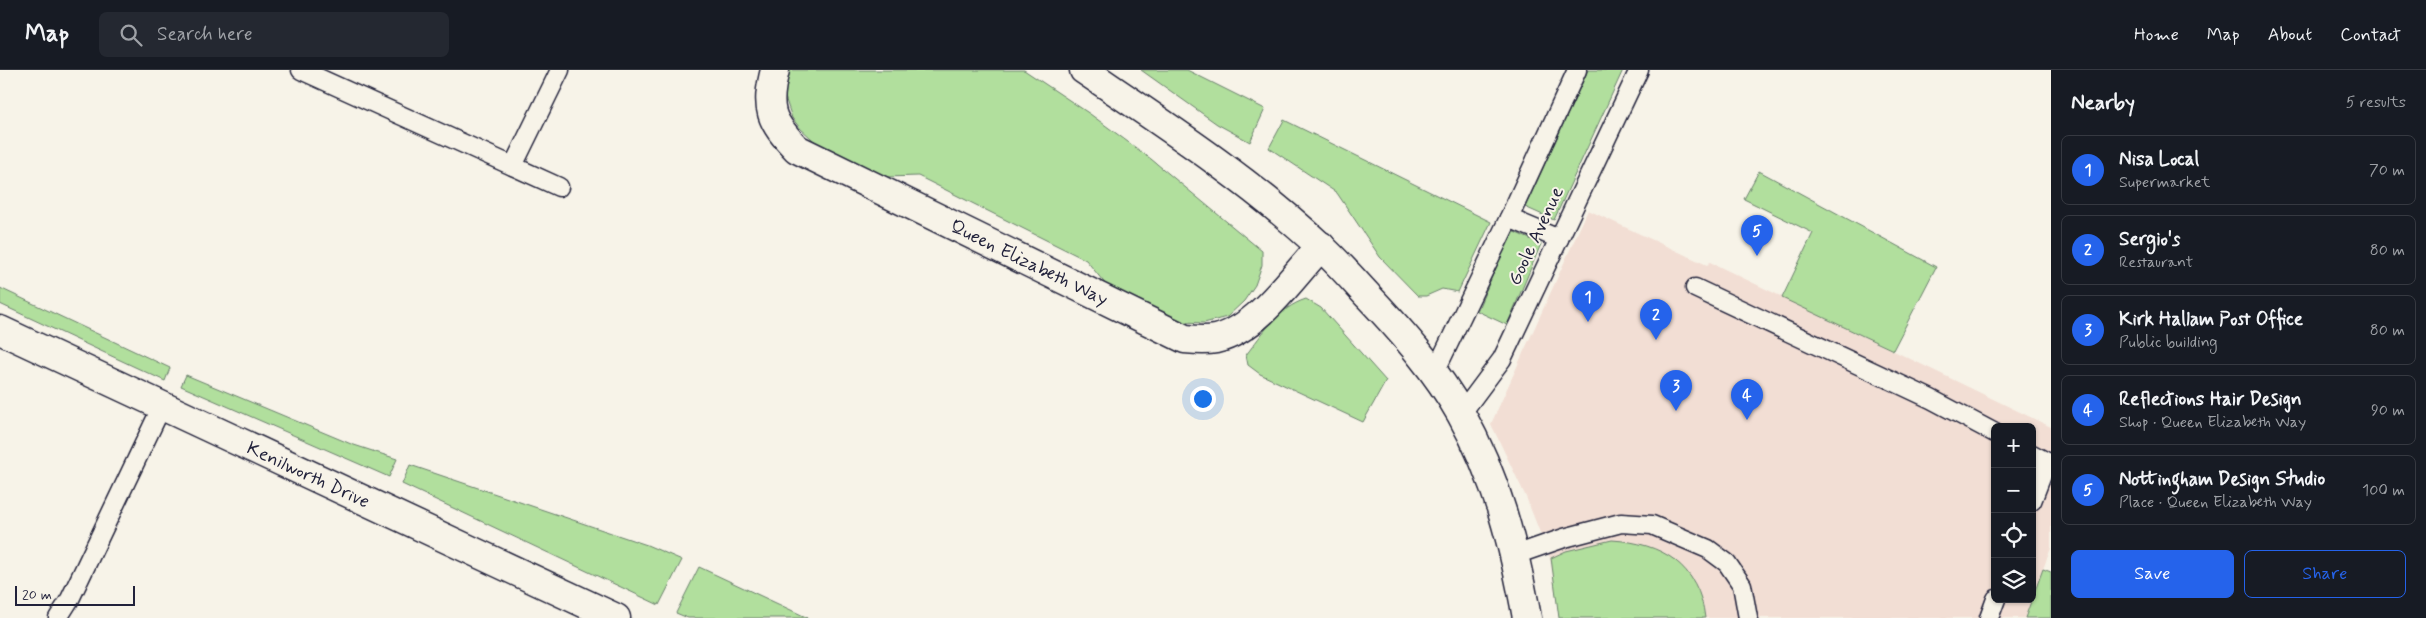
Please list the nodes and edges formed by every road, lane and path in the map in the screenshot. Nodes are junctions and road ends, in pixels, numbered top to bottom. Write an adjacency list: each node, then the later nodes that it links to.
1 (301, 70): 7 (lane)
2 (560, 70): 7 (lane)
3 (775, 70): 11 (street, Queen Elizabeth Way)
4 (1084, 70): 11 (street)
5 (1577, 70): 9 (lane, Goole Avenue)
6 (1639, 70): 10 (lane, Goole Avenue)
7 (513, 166): 8 (lane)
8 (559, 187)
9 (1509, 218): 10 (lane); 14 (lane, Goole Avenue)
10 (1558, 239): 16 (lane, Goole Avenue)
11 (1321, 246): 14 (street)
12 (1695, 288): 17 (lane)
13 (0, 330): 15 (street, Kenilworth Drive)
14 (1435, 372): 16 (street)
15 (162, 406): 22 (lane); 23 (street, Kenilworth Drive)
16 (1461, 414): 20 (street)
17 (1991, 431)
18 (2036, 456): 19 (lane)
19 (2036, 491)
20 (1516, 555): 24 (street); 25 (lane)
21 (1995, 603): 26 (lane)
22 (58, 618)
23 (616, 618)
24 (1527, 618)
25 (1748, 618)
26 (1989, 618)

